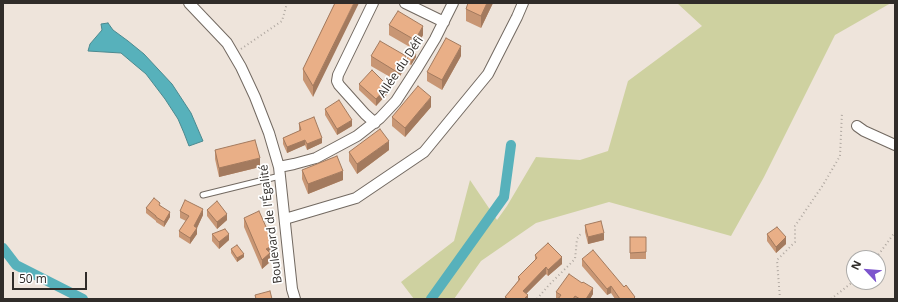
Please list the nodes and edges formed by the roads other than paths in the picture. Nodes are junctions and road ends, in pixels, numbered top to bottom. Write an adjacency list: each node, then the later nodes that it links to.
1 (189, 3): 10 (street, Boulevard de l'Égalité)
2 (373, 3): 7 (street)
3 (453, 3): 6 (street, Allée du Défi)
4 (523, 3): 12 (street)
5 (409, 4): 6 (street)
6 (444, 22): 7 (street, Allée du Défi)
7 (375, 123): 10 (street, Allée du Défi)
8 (857, 126): 9 (street)
9 (895, 145)
10 (280, 171): 11 (lane); 12 (street, Boulevard de l'Égalité)
11 (202, 195)
12 (285, 219): 13 (street, Boulevard de l'Égalité)
13 (295, 299)

